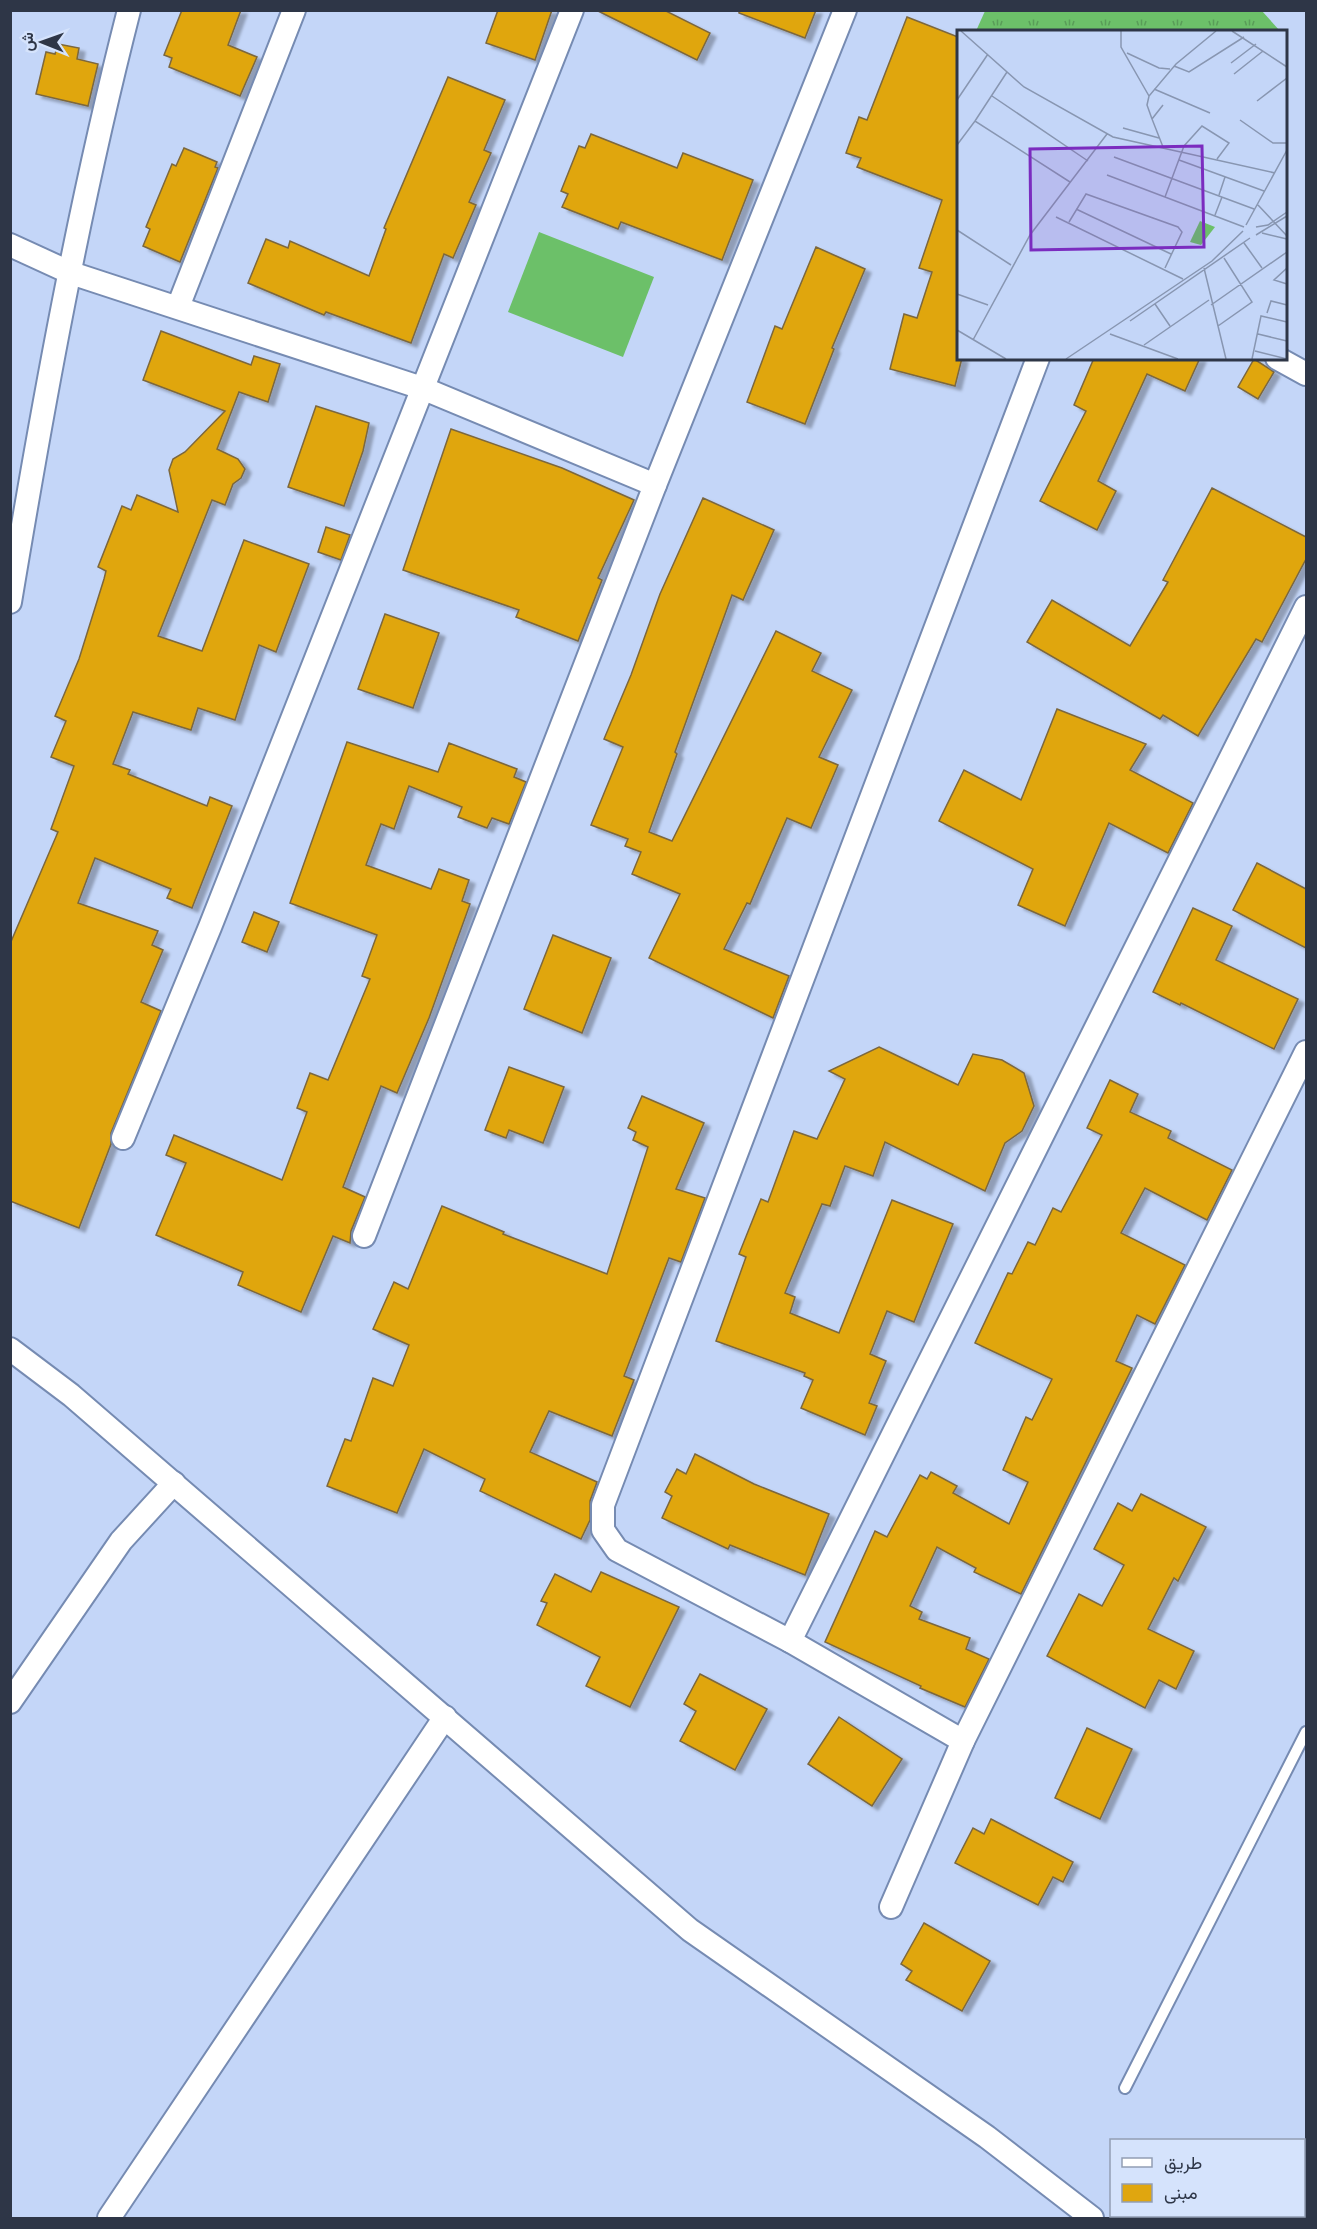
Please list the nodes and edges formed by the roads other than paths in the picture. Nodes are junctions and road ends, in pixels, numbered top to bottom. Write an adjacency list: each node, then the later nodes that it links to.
1 (129, 10): 6 (street)
2 (294, 10): 7 (street)
3 (572, 10): 11 (street)
4 (845, 10): 12 (street)
5 (10, 245): 6 (street)
6 (71, 273): 7 (street); 13 (street)
7 (178, 307): 11 (street)
8 (1037, 360): 21 (street)
9 (1281, 360): 10 (street)
10 (1306, 374)
11 (422, 388): 12 (street); 17 (street)
12 (655, 485): 18 (street)
13 (19, 503): 14 (street)
14 (10, 602)
15 (1306, 608): 21 (street)
16 (1306, 1052): 25 (street)
17 (123, 1138)
18 (364, 1236)
19 (10, 1349): 20 (street)
20 (174, 1483): 22 (street); 23 (street)
21 (790, 1641): 25 (street)
22 (10, 1702)
23 (445, 1717): 28 (street); 29 (street)
24 (1306, 1732): 27 (lane)
25 (963, 1741): 26 (street)
26 (891, 1907)
27 (1125, 2088)
28 (109, 2218)
29 (1092, 2218)

